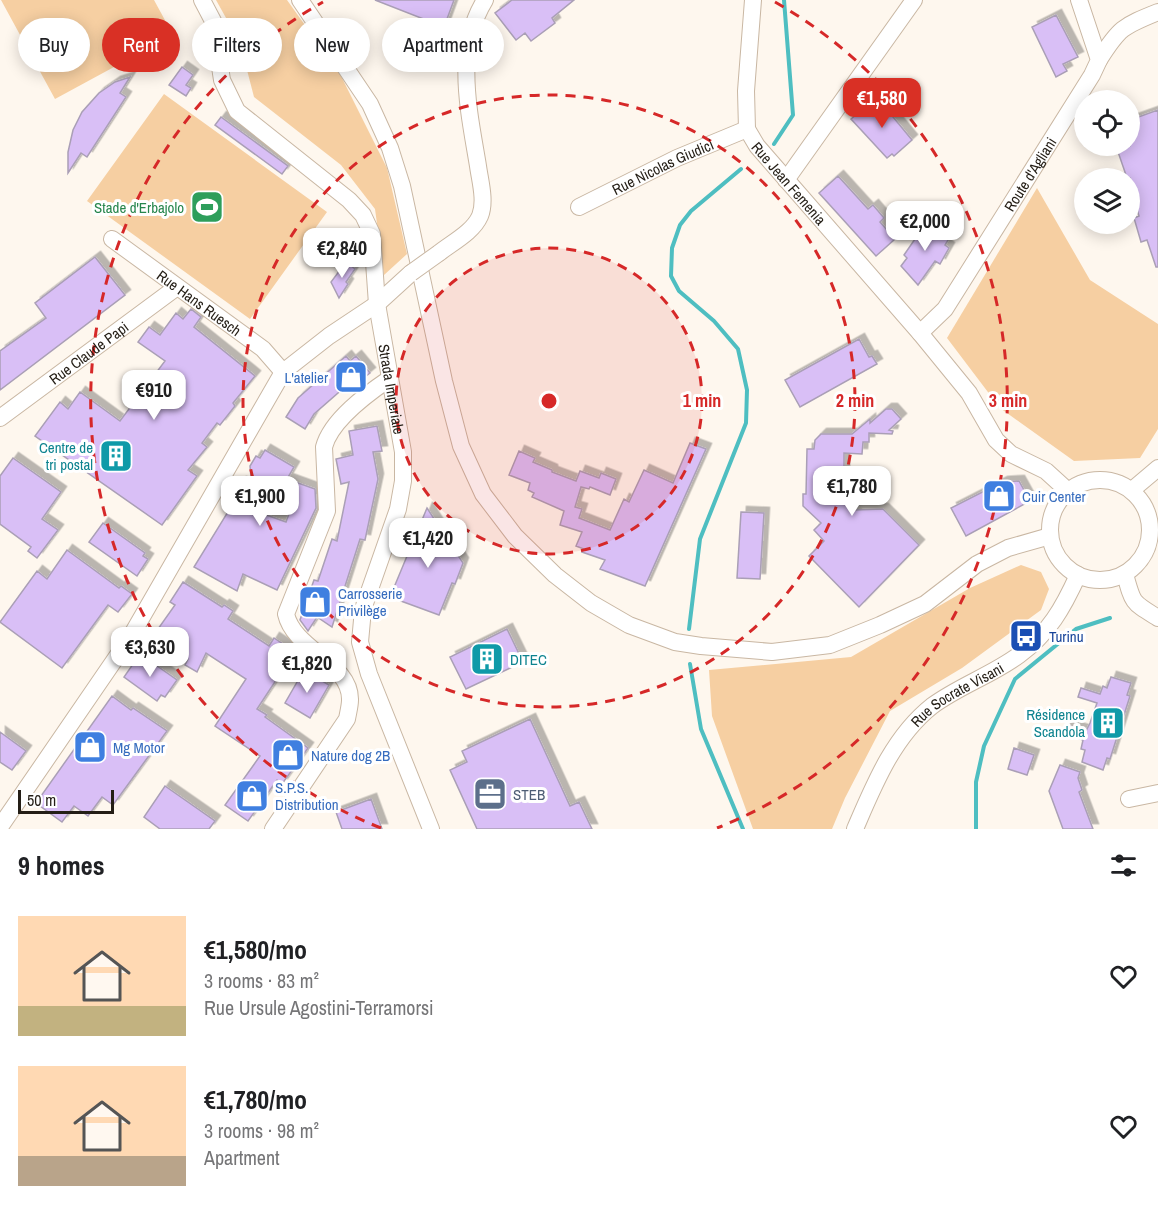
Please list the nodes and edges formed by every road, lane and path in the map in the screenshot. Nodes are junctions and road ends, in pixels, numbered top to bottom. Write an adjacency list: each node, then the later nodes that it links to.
1 (202, 0): 14 (street, Strada Imperiale)
2 (300, 0): 22 (street)
3 (485, 0): 14 (street, bridge)
4 (753, 0): 9 (street, Rue Jean Femenia)
5 (914, 0): 10 (street)
6 (1079, 0): 8 (street)
7 (1158, 12): 8 (street, Route d'Agliani)
8 (1099, 60): 15 (street, Route d'Agliani)
9 (747, 129): 10 (street, Rue Jean Femenia); 11 (street, Rue Nicolas Giudici)
10 (786, 180): 15 (street, Rue Jean Femenia)
11 (579, 207)
12 (112, 239): 13 (street, Rue Hans Ruesch)
13 (177, 286): 16 (street, Rue Hans Ruesch); 18 (street, Rue Claude Papi)
14 (377, 304): 16 (street); 17 (street, Strada Imperiale)
15 (920, 333): 21 (street)
16 (283, 372): 28 (street)
17 (389, 379): 29 (street); 30 (street, Strada Imperiale)
18 (0, 418)
19 (1158, 468): 20 (street)
20 (1132, 490): 21 (street); 23 (street)
21 (1068, 491): 22 (street)
22 (1050, 536): 24 (street)
23 (1125, 574): 24 (street); 25 (street)
24 (1078, 575): 31 (street, Rue Socrate Visani)
25 (1158, 618)
26 (1158, 793): 27 (street)
27 (1129, 799)
28 (0, 827)
29 (273, 829)
30 (431, 829)
31 (855, 829)

